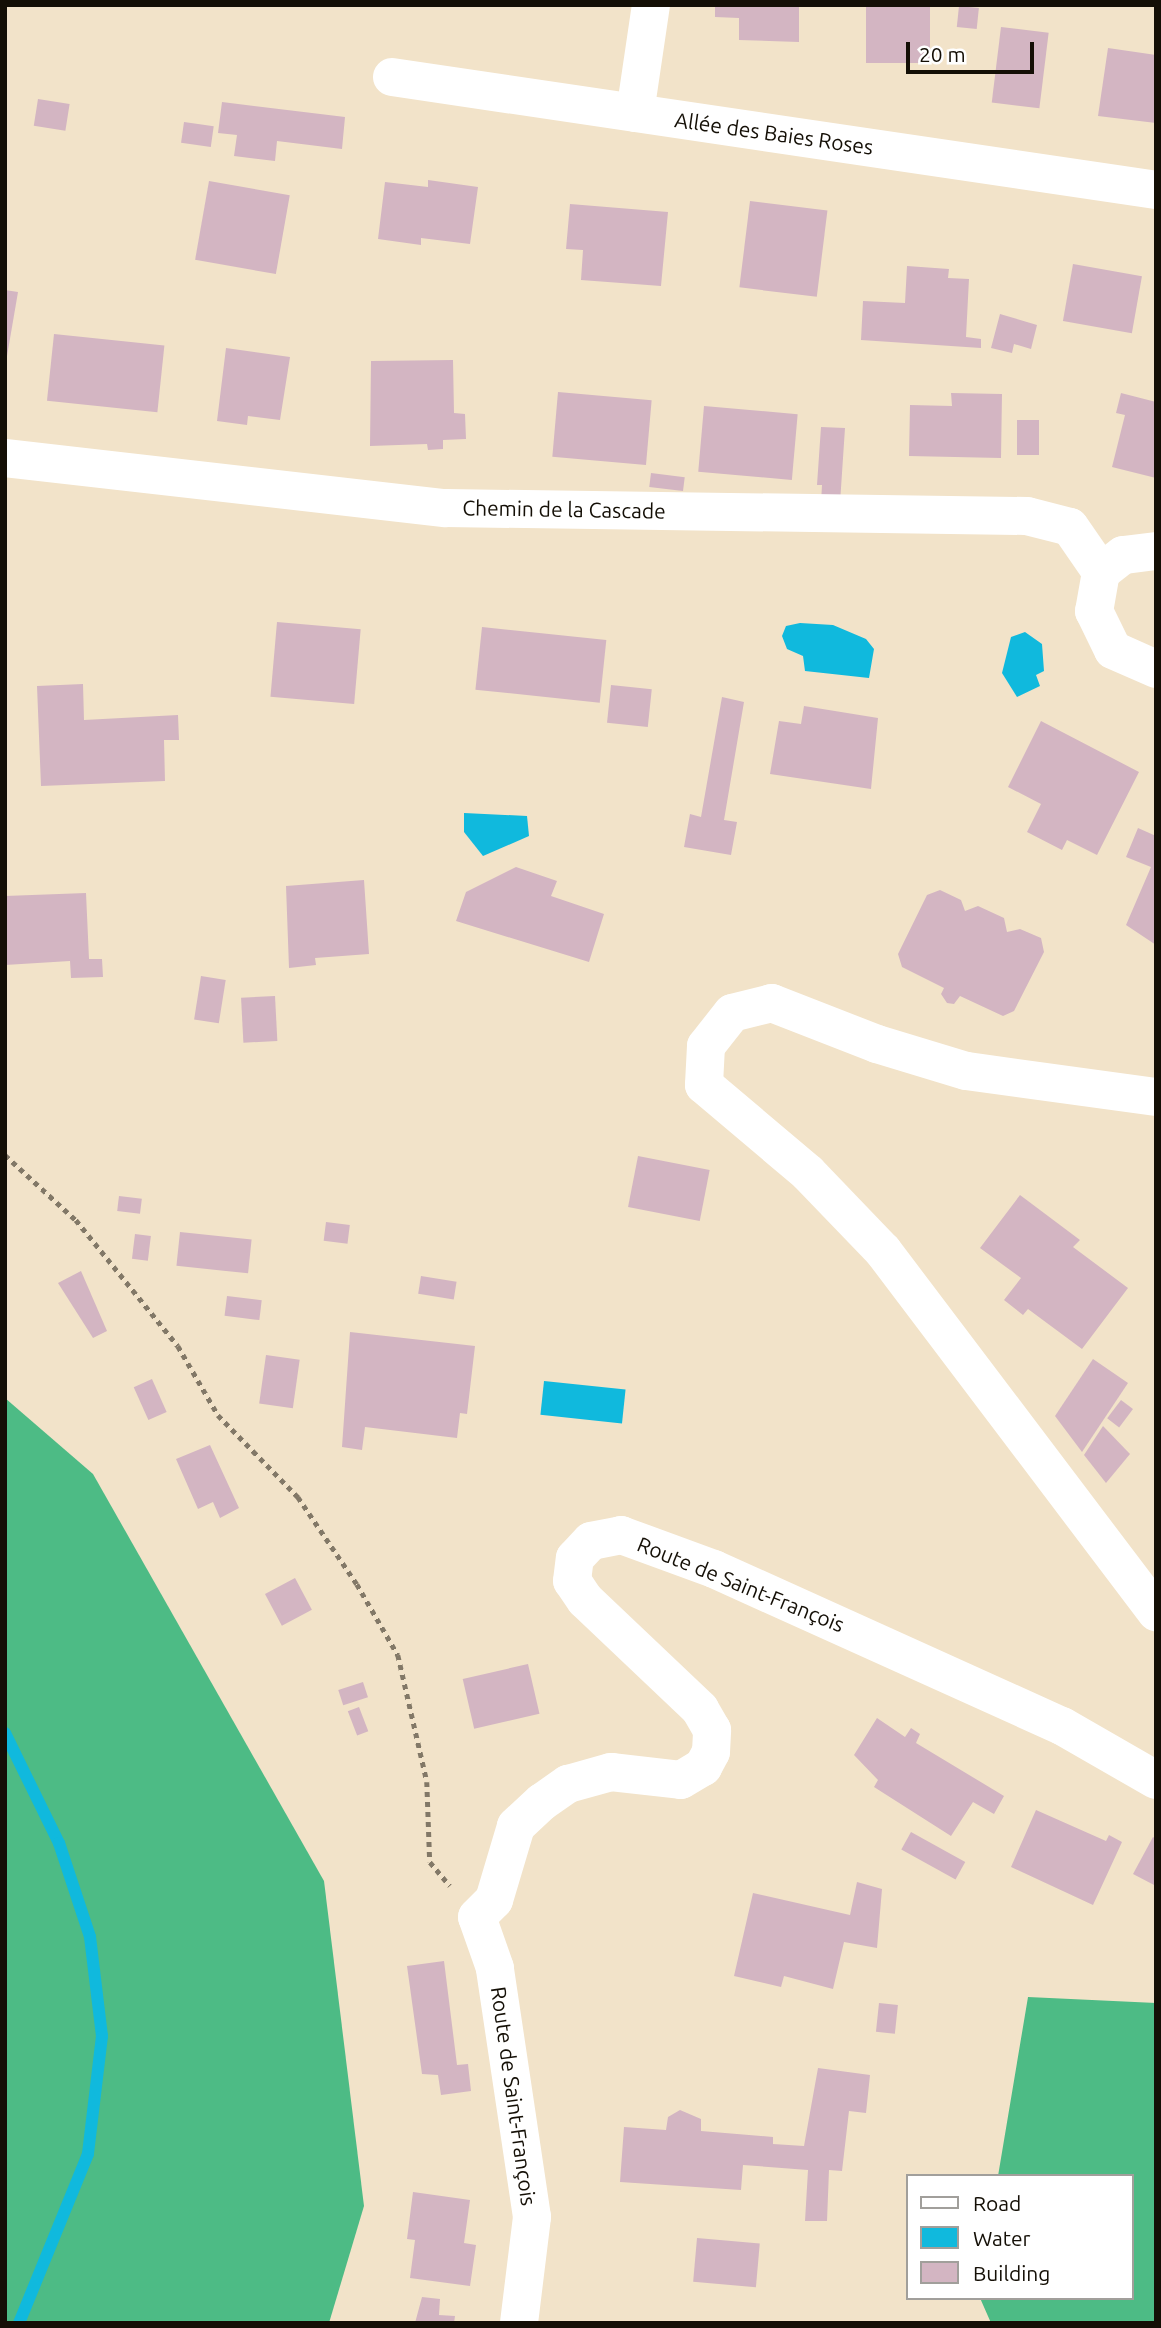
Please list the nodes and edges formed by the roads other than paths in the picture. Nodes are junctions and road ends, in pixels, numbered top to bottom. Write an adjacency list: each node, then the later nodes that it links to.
1 (651, 5): 3 (main road)
2 (392, 77): 3 (main road, Allée des Baies Roses)
3 (635, 113): 4 (main road, Allée des Baies Roses)
4 (1156, 190)
5 (5, 458): 7 (main road, Chemin de la Cascade)
6 (1156, 551): 7 (main road)
7 (1101, 572): 8 (main road)
8 (1156, 669)
9 (1156, 1097): 10 (main road)
10 (1156, 1612)
11 (1156, 1780): 12 (main road, Route de Saint-François)
12 (519, 2323)

